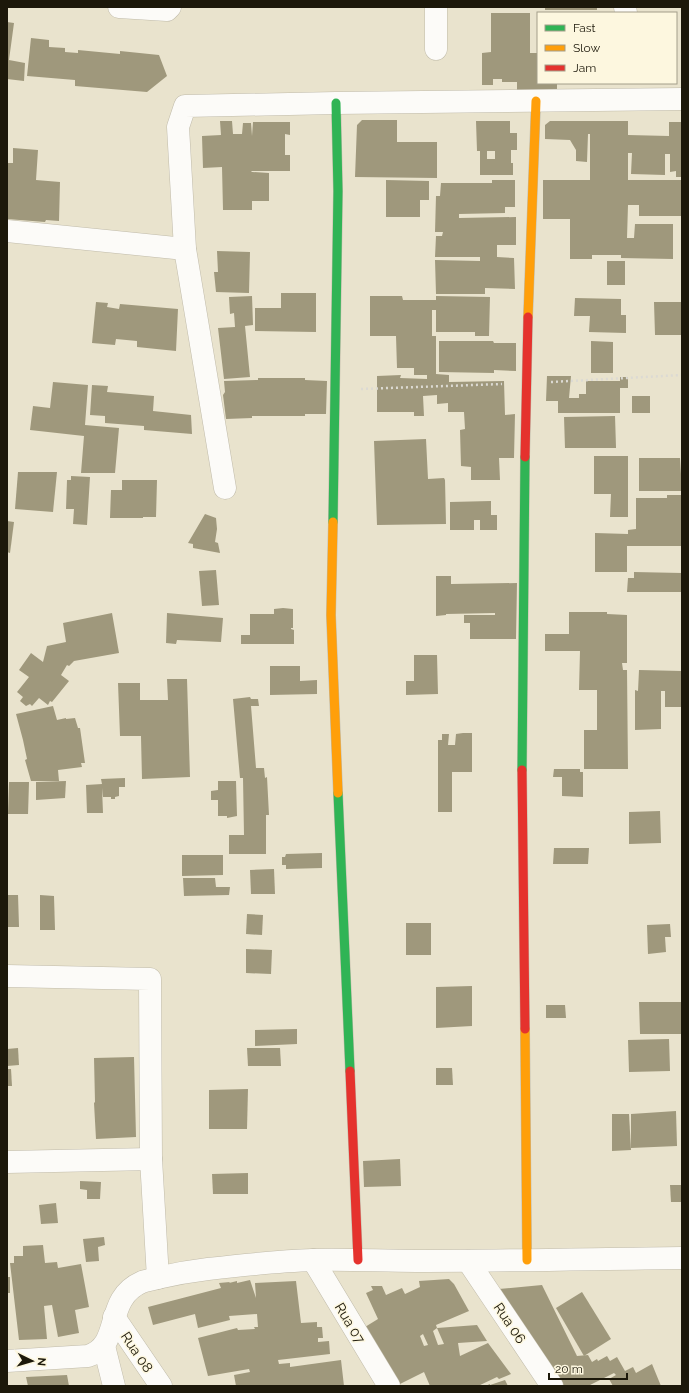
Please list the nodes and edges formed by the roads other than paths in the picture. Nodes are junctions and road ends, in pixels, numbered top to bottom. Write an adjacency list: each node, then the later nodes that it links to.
1 (119, 7): 2 (street)
2 (170, 7)
3 (436, 7): 4 (street)
4 (436, 49)
5 (630, 91): 6 (street); 7 (street)
6 (682, 99)
7 (536, 101): 8 (street); 18 (street)
8 (336, 103): 10 (street); 17 (street)
9 (8, 237): 10 (street)
10 (185, 249): 11 (street)
11 (224, 488)
12 (7, 976): 13 (street)
13 (151, 1159): 14 (street); 20 (street)
14 (7, 1162)
15 (682, 1258): 18 (street)
16 (313, 1260): 17 (street); 20 (street); 26 (street, Rua 07)
17 (358, 1260): 19 (street)
18 (528, 1260): 19 (street)
19 (468, 1261): 27 (street, Rua 06)
20 (158, 1278): 21 (street)
21 (114, 1317): 22 (street); 25 (street, Rua 08)
22 (104, 1346): 23 (street); 24 (street)
23 (7, 1361)
24 (114, 1386)
25 (161, 1386)
26 (389, 1386)
27 (552, 1386)

